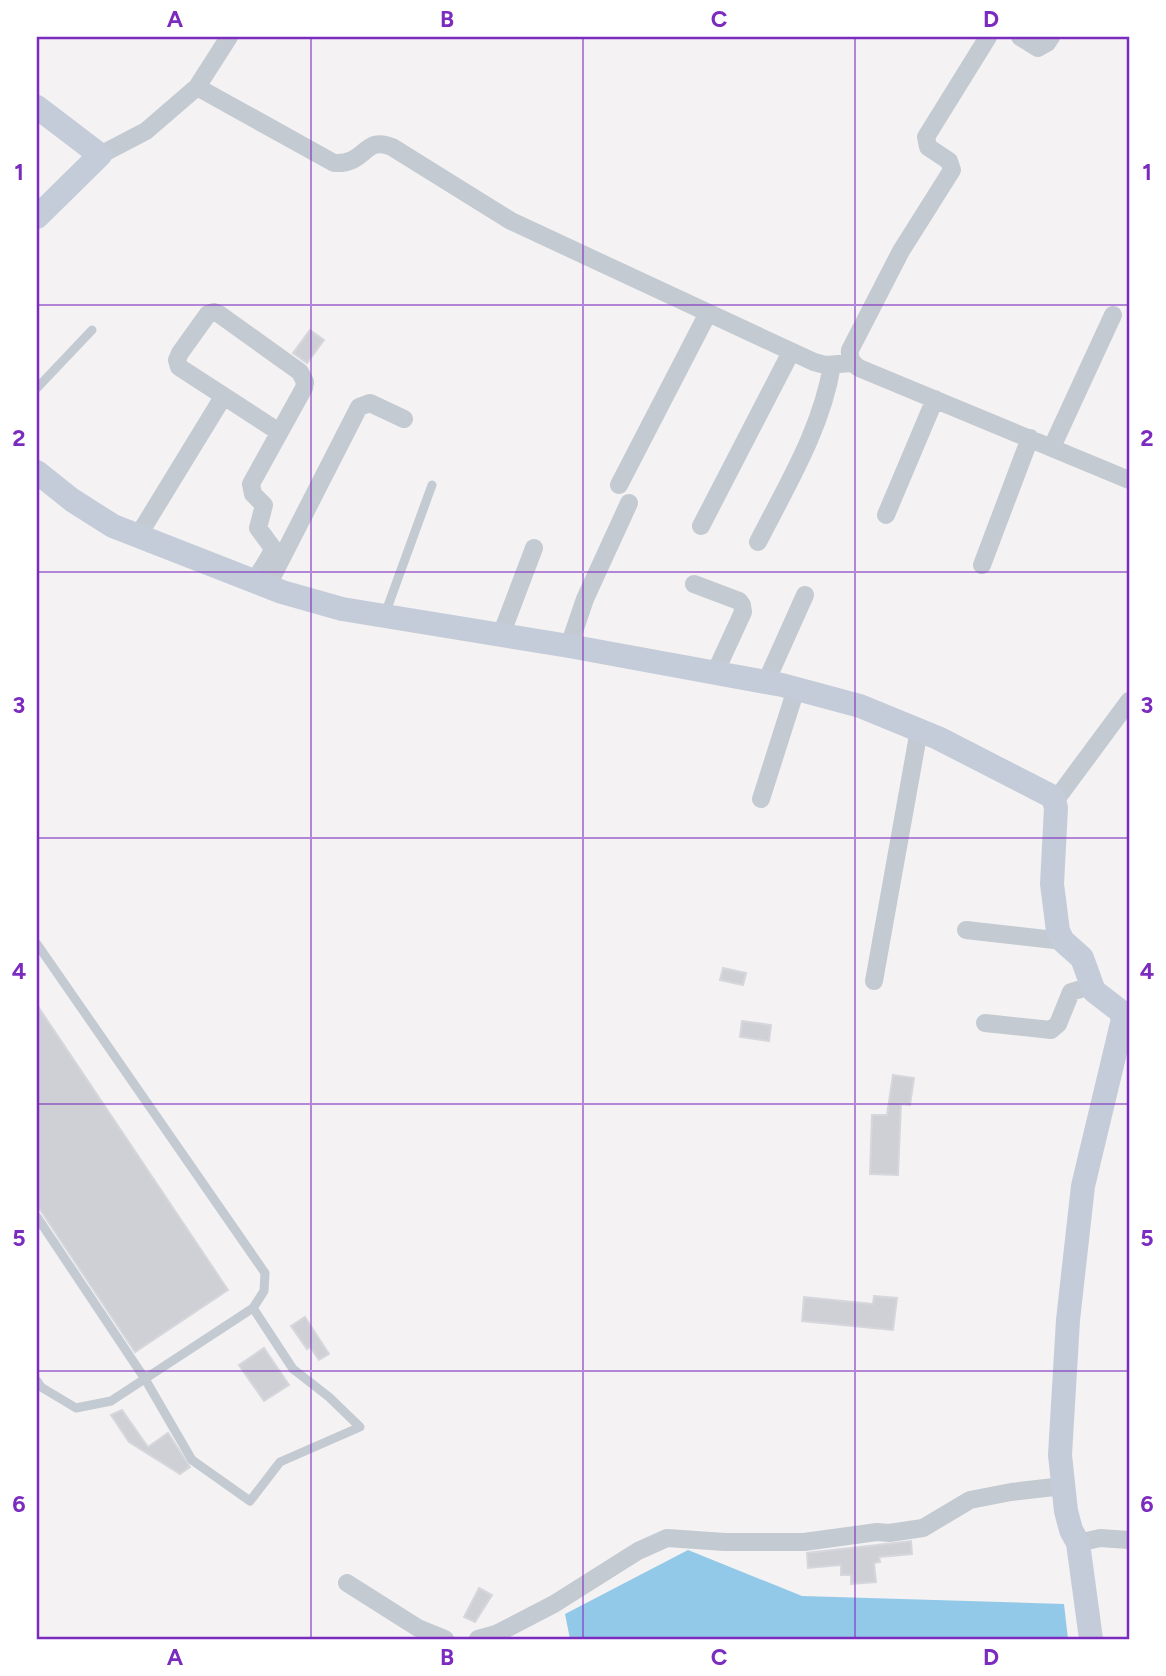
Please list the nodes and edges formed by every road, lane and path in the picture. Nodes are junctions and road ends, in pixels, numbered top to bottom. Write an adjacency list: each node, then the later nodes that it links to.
1 (229, 37): 5 (street)
2 (988, 37): 13 (street)
3 (1020, 37): 4 (street)
4 (1051, 37)
5 (197, 87): 7 (street); 9 (street)
6 (37, 107): 7 (street)
7 (100, 155): 8 (street)
8 (37, 217)
9 (708, 313): 12 (street); 25 (street)
10 (1113, 315): 21 (street)
11 (92, 330): 15 (lane)
12 (791, 352): 14 (street); 28 (street)
13 (852, 363): 14 (street); 17 (street)
14 (832, 365): 30 (street)
15 (39, 382)
16 (223, 397): 19 (street); 19 (street); 29 (street)
17 (935, 399): 20 (street); 27 (street)
18 (404, 419): 33 (street)
19 (279, 432): 33 (street)
20 (1030, 438): 21 (street); 32 (street)
21 (1052, 447): 23 (street)
22 (37, 472): 29 (street)
23 (1129, 480)
24 (432, 485): 36 (lane)
25 (619, 485)
26 (629, 503): 38 (street)
27 (886, 515)
28 (701, 526)
29 (138, 536): 33 (street)
30 (758, 542)
31 (534, 548): 37 (street)
32 (982, 565)
33 (261, 584): 36 (street)
34 (694, 584): 39 (street)
35 (805, 595): 40 (street)
36 (385, 616): 37 (street)
37 (501, 635): 38 (street)
38 (569, 646): 39 (street)
39 (715, 673): 40 (street)
40 (766, 682): 41 (street)
41 (796, 689): 43 (street); 44 (street)
42 (1129, 701): 45 (street)
43 (919, 730): 45 (street); 49 (street)
44 (761, 799)
45 (1055, 801): 47 (street)
46 (966, 930): 47 (street)
47 (1063, 941): 50 (street)
48 (37, 946): 55 (lane)
49 (874, 981)
50 (1091, 986): 51 (street); 52 (street)
51 (1126, 1014): 53 (street)
52 (985, 1023)
53 (1122, 1047): 58 (street)
54 (37, 1217): 56 (lane)
55 (253, 1308): 56 (lane); 56 (lane)
56 (145, 1379): 57 (lane)
57 (37, 1381)
58 (1063, 1486): 60 (street); 63 (street)
59 (1129, 1539): 60 (street)
60 (1078, 1543): 64 (street)
61 (347, 1583): 62 (street)
62 (445, 1639)
63 (478, 1639)
64 (1091, 1639)

